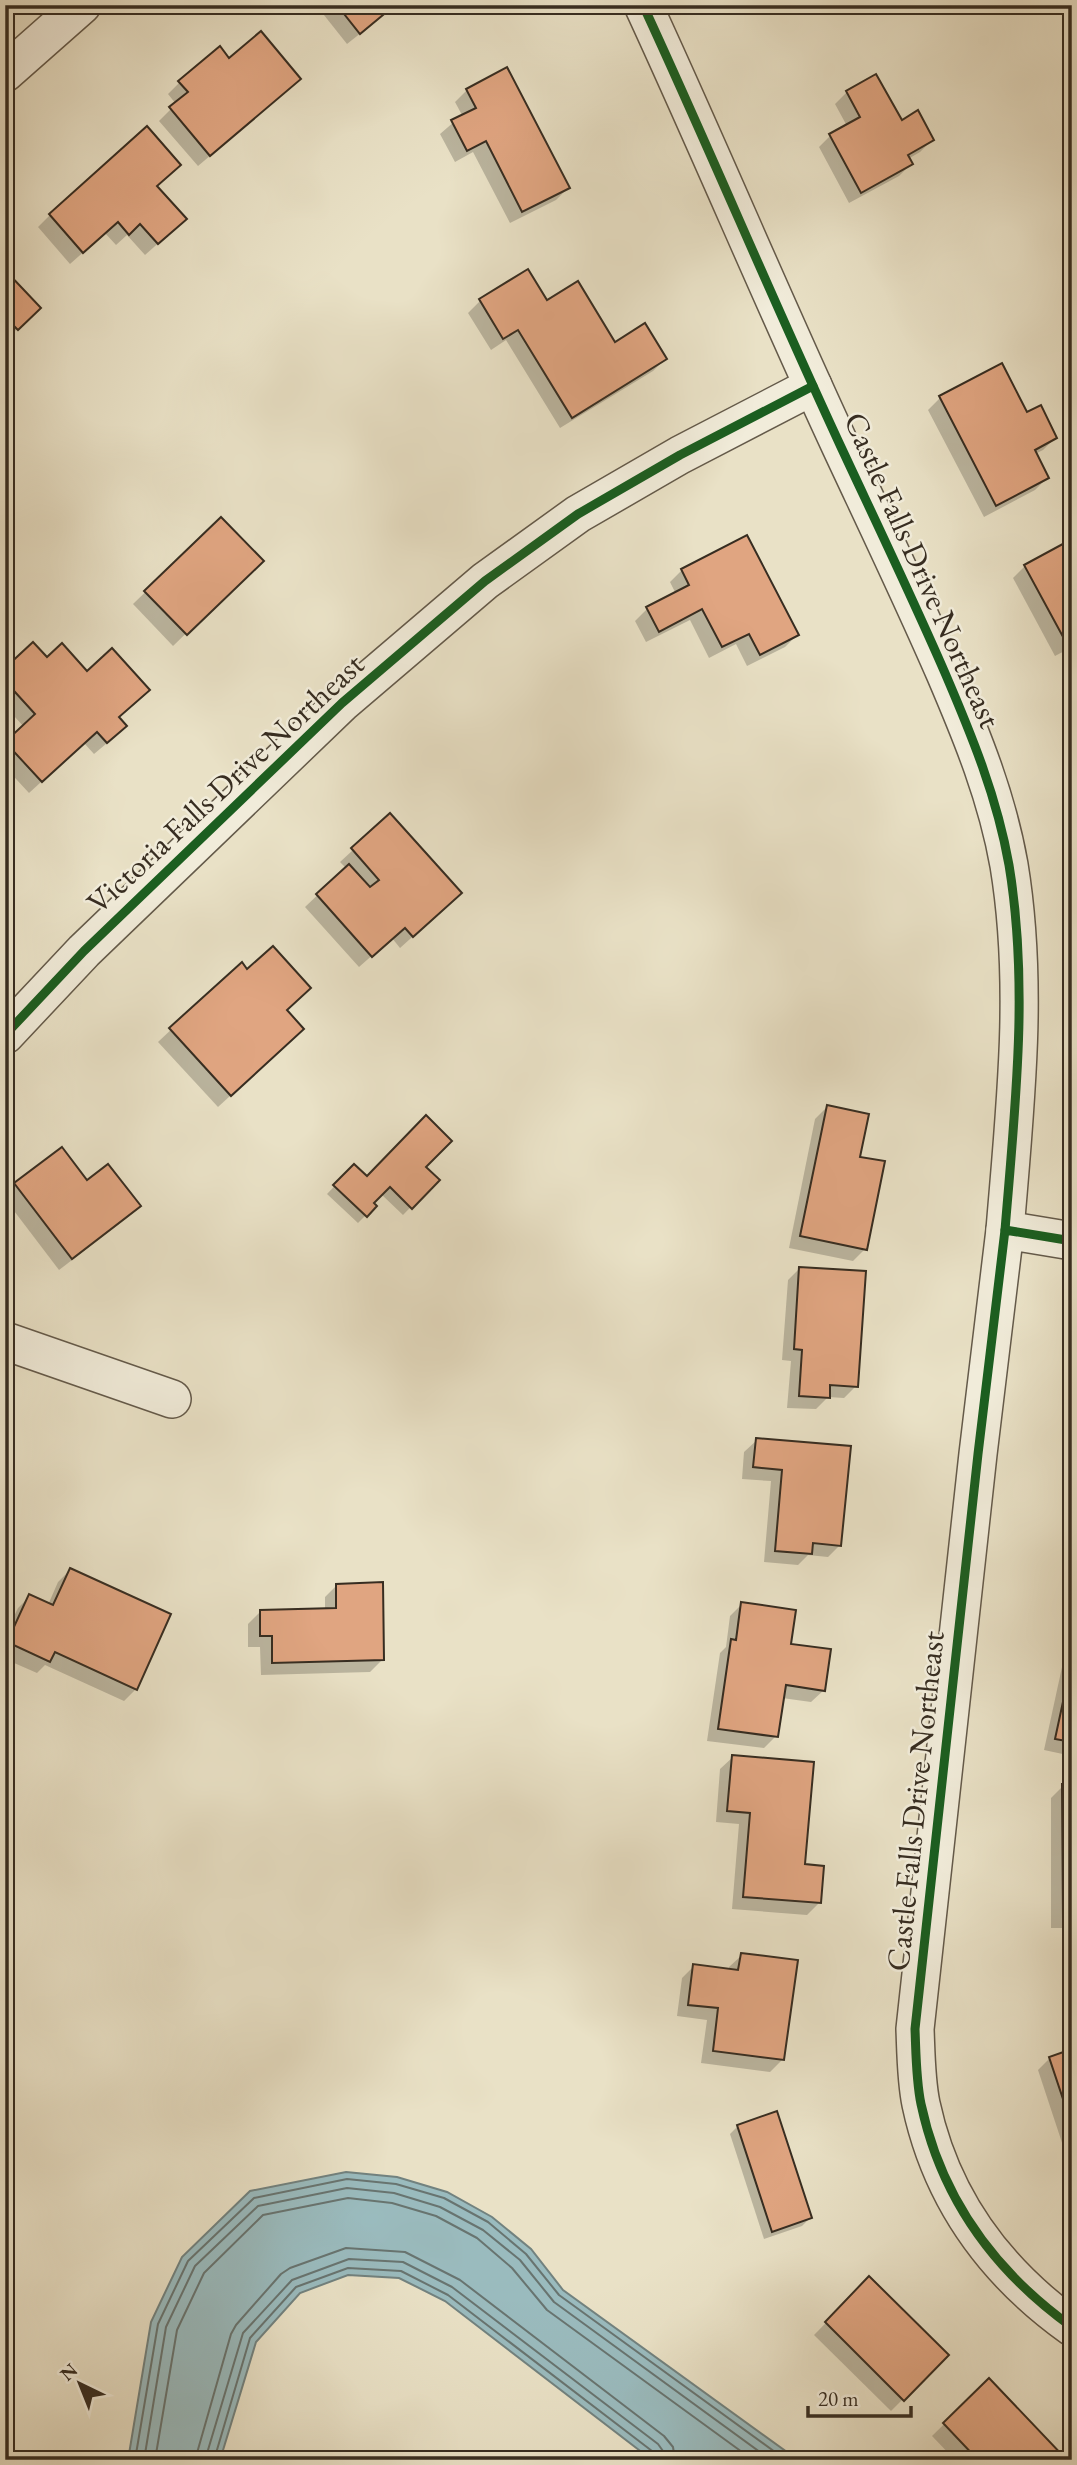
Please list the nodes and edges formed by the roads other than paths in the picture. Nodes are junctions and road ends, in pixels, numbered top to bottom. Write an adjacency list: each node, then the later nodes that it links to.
1 (82, 5): 3 (street)
2 (643, 5): 4 (street, Castle Falls Drive Northeast)
3 (5, 73)
4 (813, 386): 5 (street, Victoria Falls Drive Northeast); 6 (street, Castle Falls Drive Northeast)
5 (5, 1035)
6 (1005, 1230): 7 (street); 10 (street, Castle Falls Drive Northeast)
7 (1072, 1241)
8 (5, 1342): 9 (street)
9 (172, 1399)
10 (1072, 2327)

